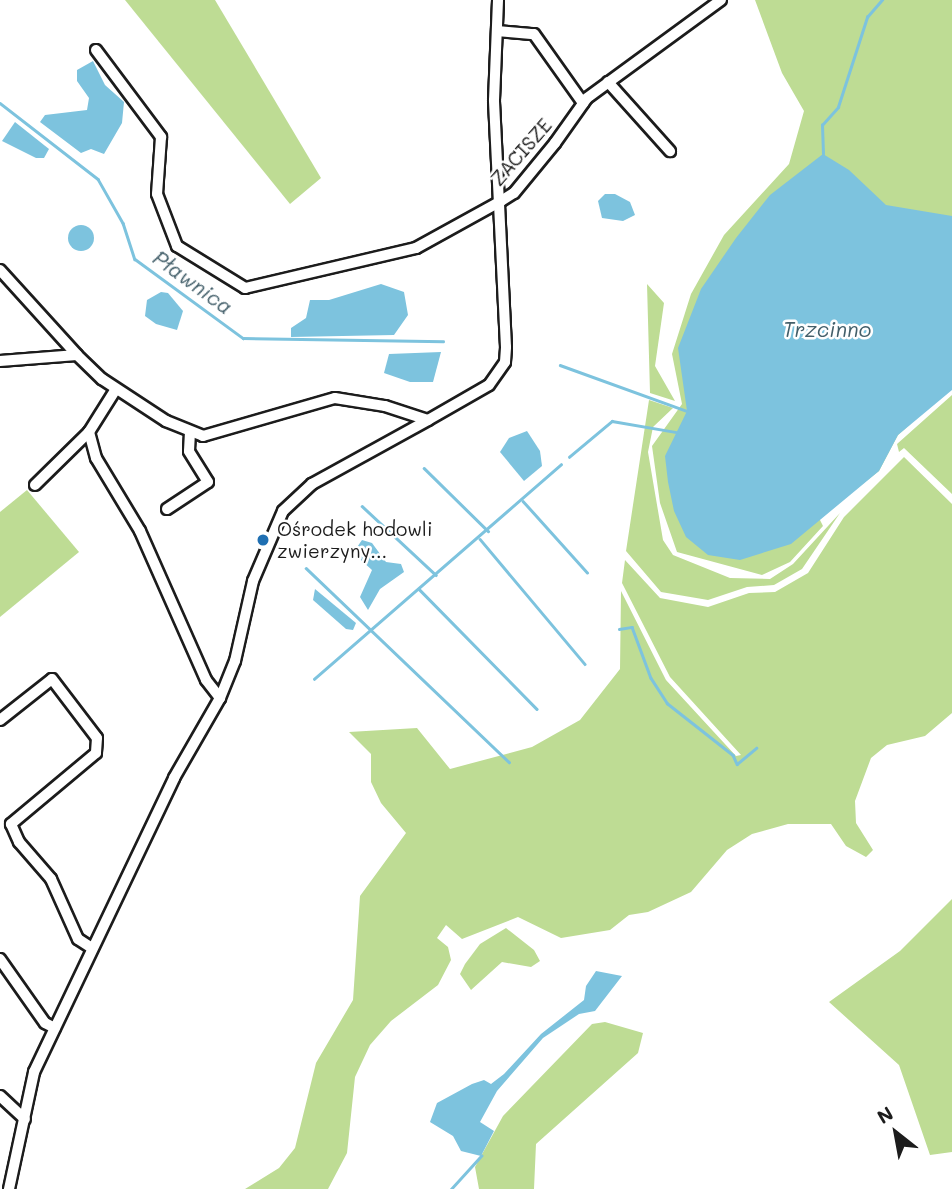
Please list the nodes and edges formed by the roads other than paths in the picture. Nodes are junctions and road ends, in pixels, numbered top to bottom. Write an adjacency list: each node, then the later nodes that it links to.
1 (498, 0): 3 (street, ZACISZE)
2 (721, 0): 5 (street, ZACISZE)
3 (497, 31): 6 (street); 8 (street, ZACISZE)
4 (96, 50): 8 (street)
5 (608, 82): 6 (street, ZACISZE); 7 (street)
6 (583, 103): 8 (street, ZACISZE)
7 (670, 151)
8 (501, 201): 13 (street)
9 (0, 270): 10 (street)
10 (77, 355): 11 (street); 12 (street)
11 (0, 361)
12 (116, 389): 14 (street); 15 (street)
13 (428, 420): 15 (street); 18 (street)
14 (89, 432): 16 (street); 18 (street)
15 (190, 433): 17 (street)
16 (35, 485)
17 (167, 509)
18 (220, 698): 20 (street)
19 (0, 720): 20 (street)
20 (92, 948): 22 (street)
21 (0, 959): 22 (street)
22 (55, 1028): 24 (street)
23 (0, 1096): 24 (street)
24 (25, 1119): 25 (street)
25 (9, 1189)

